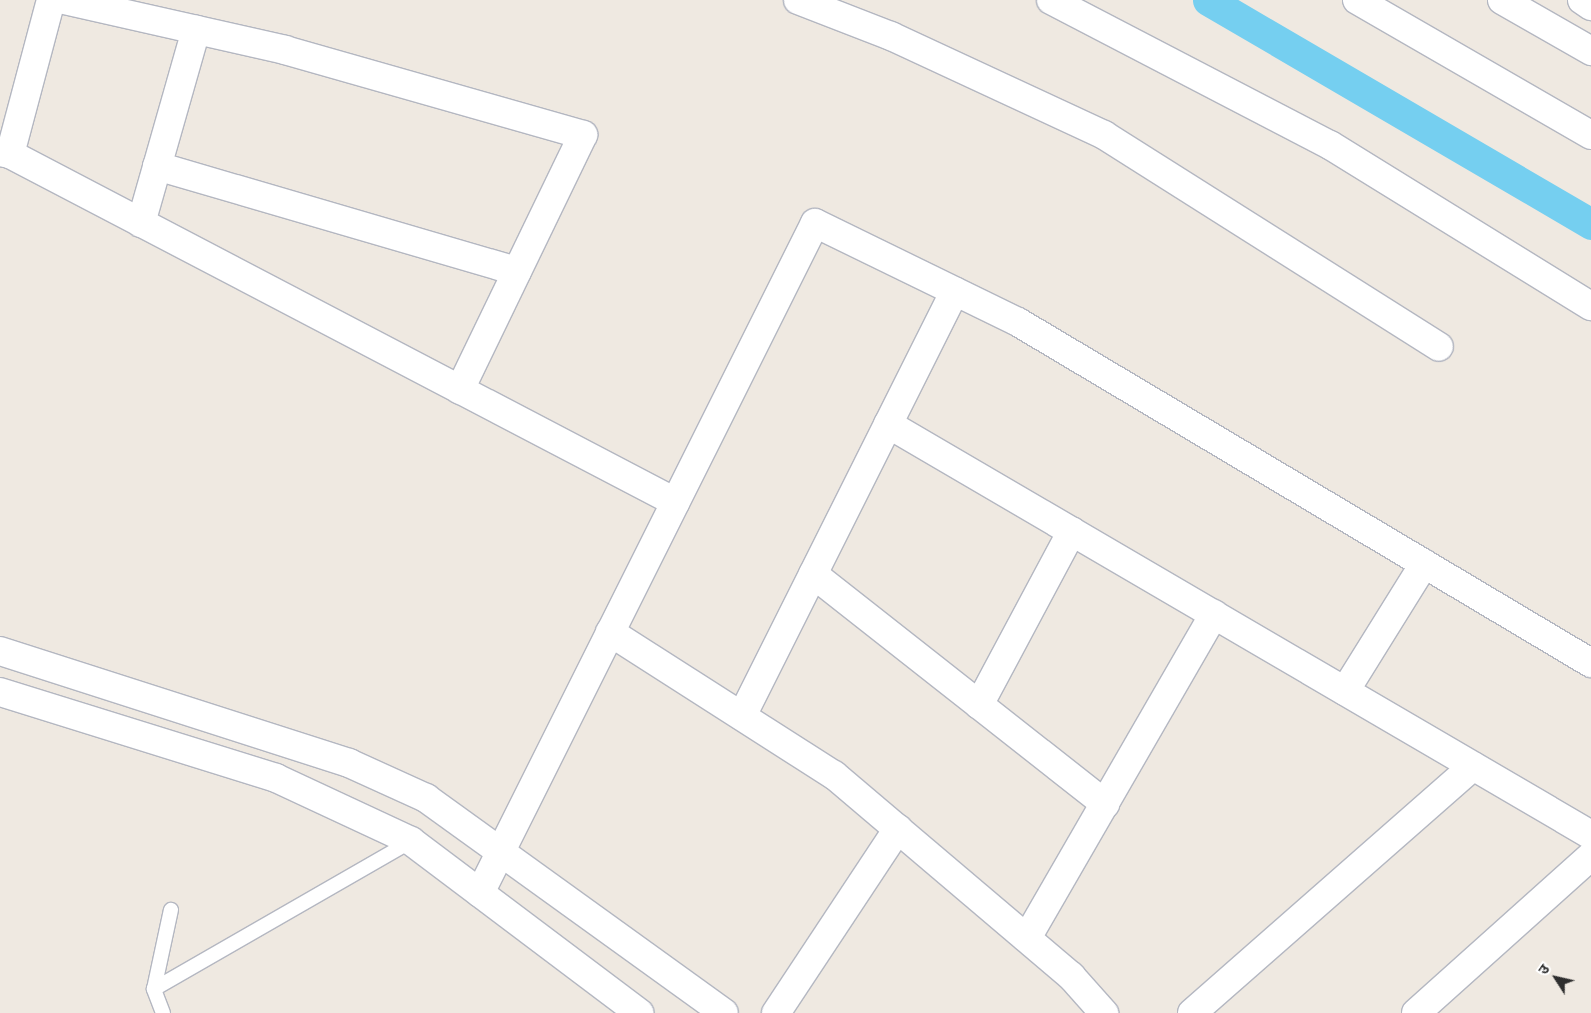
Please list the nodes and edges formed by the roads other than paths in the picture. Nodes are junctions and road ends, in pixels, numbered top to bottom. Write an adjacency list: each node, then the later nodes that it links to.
1 (51, 0): 12 (street)
2 (64, 0): 9 (street)
3 (798, 0): 18 (street)
4 (1051, 0): 17 (street)
5 (1357, 0): 11 (street)
6 (1502, 0): 10 (street)
7 (1582, 0): 8 (street)
8 (1591, 6)
9 (196, 30): 13 (street); 15 (street)
10 (1591, 51)
11 (1591, 135)
12 (5, 153): 14 (street)
13 (157, 166): 14 (street); 15 (street)
14 (141, 223): 19 (street)
15 (517, 270): 19 (street)
16 (955, 291): 20 (street); 21 (street); 23 (street)
17 (1591, 306)
18 (1439, 347)
19 (460, 390): 21 (street)
20 (888, 424): 22 (street); 24 (street)
21 (675, 502): 26 (street)
22 (1072, 531): 25 (street); 31 (street)
23 (1424, 564): 28 (street); 29 (street)
24 (813, 574): 31 (street); 32 (street)
25 (1214, 614): 29 (street); 34 (street)
26 (610, 632): 32 (street); 38 (street)
27 (0, 651): 38 (street)
28 (1591, 663)
29 (1345, 691): 33 (street)
30 (0, 692): 37 (street)
31 (980, 705): 34 (street)
32 (742, 716): 35 (street)
33 (1474, 766): 36 (street); 49 (street)
34 (1105, 804): 42 (street)
35 (898, 829): 42 (street); 47 (street)
36 (1591, 834)
37 (411, 841): 40 (street); 43 (lane)
38 (500, 851): 40 (street); 46 (street)
39 (1591, 856): 50 (street)
40 (480, 893): 45 (street)
41 (171, 910): 43 (lane)
42 (1027, 938): 48 (street)
43 (154, 989): 44 (lane)
44 (163, 1013)
45 (639, 1013)
46 (724, 1013)
47 (776, 1013)
48 (1104, 1013)
49 (1192, 1013)
50 (1416, 1013)

